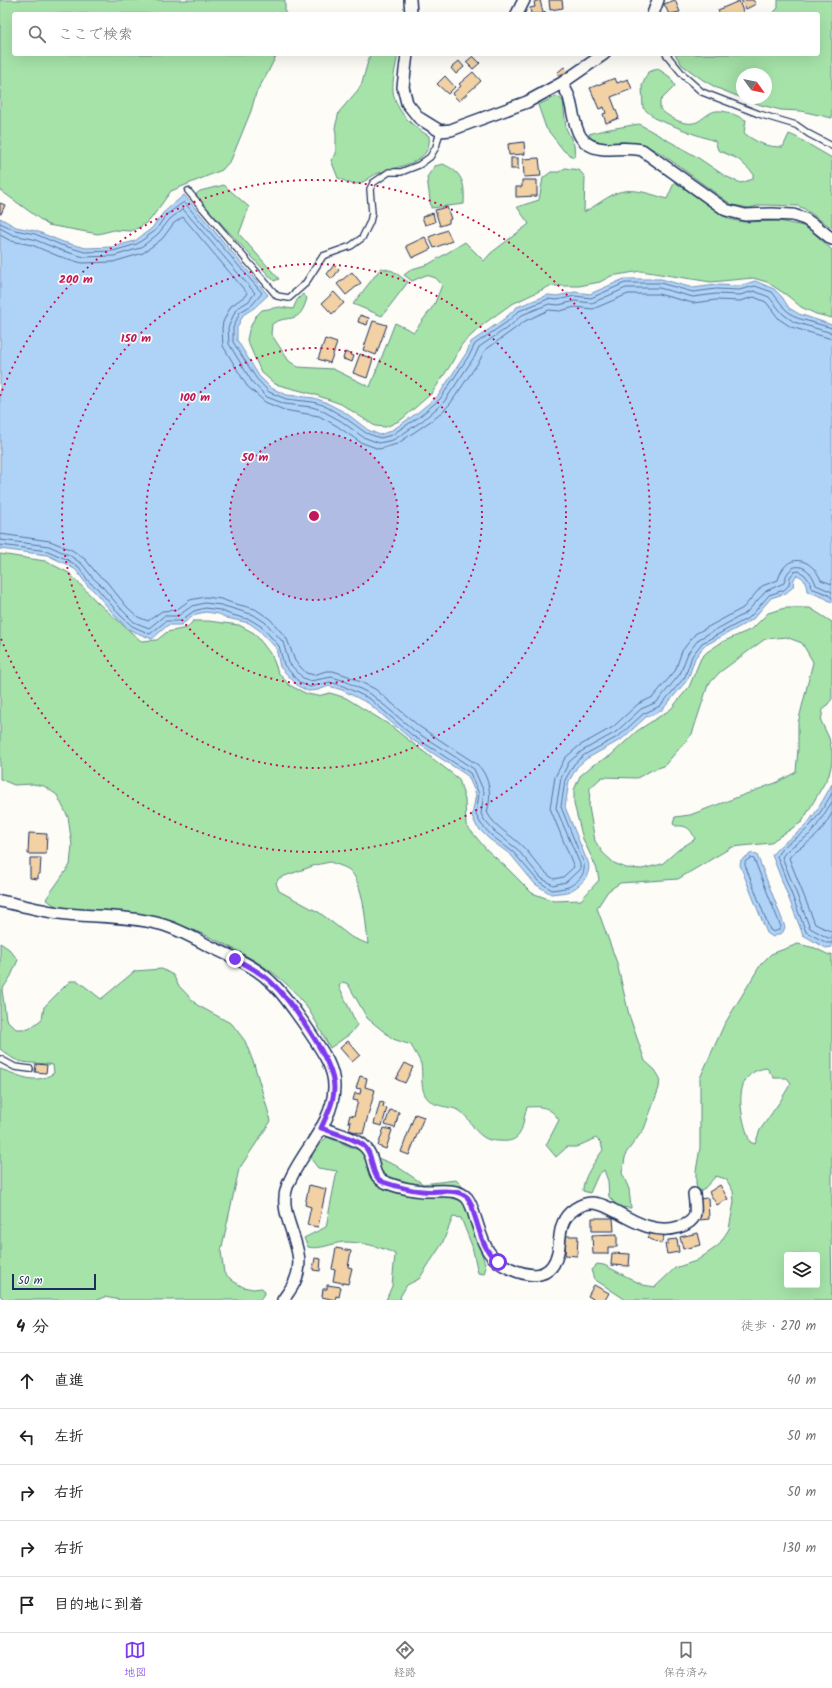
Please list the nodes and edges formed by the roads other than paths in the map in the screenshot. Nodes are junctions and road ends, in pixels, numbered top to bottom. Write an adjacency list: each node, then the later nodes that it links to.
1 (410, 0): 4 (street)
2 (524, 0): 5 (street)
3 (658, 0): 6 (street)
4 (412, 12)
5 (518, 12)
6 (654, 12)
7 (408, 56): 11 (street)
8 (601, 56): 10 (street)
9 (668, 56): 12 (lane)
10 (562, 83): 11 (street); 14 (street)
11 (440, 130): 13 (lane)
12 (832, 146)
13 (188, 191)
14 (832, 239)
15 (0, 901): 18 (street)
16 (0, 1059): 17 (lane)
17 (30, 1069)
18 (321, 1128): 19 (street); 20 (street)
19 (694, 1194)
20 (283, 1300)

